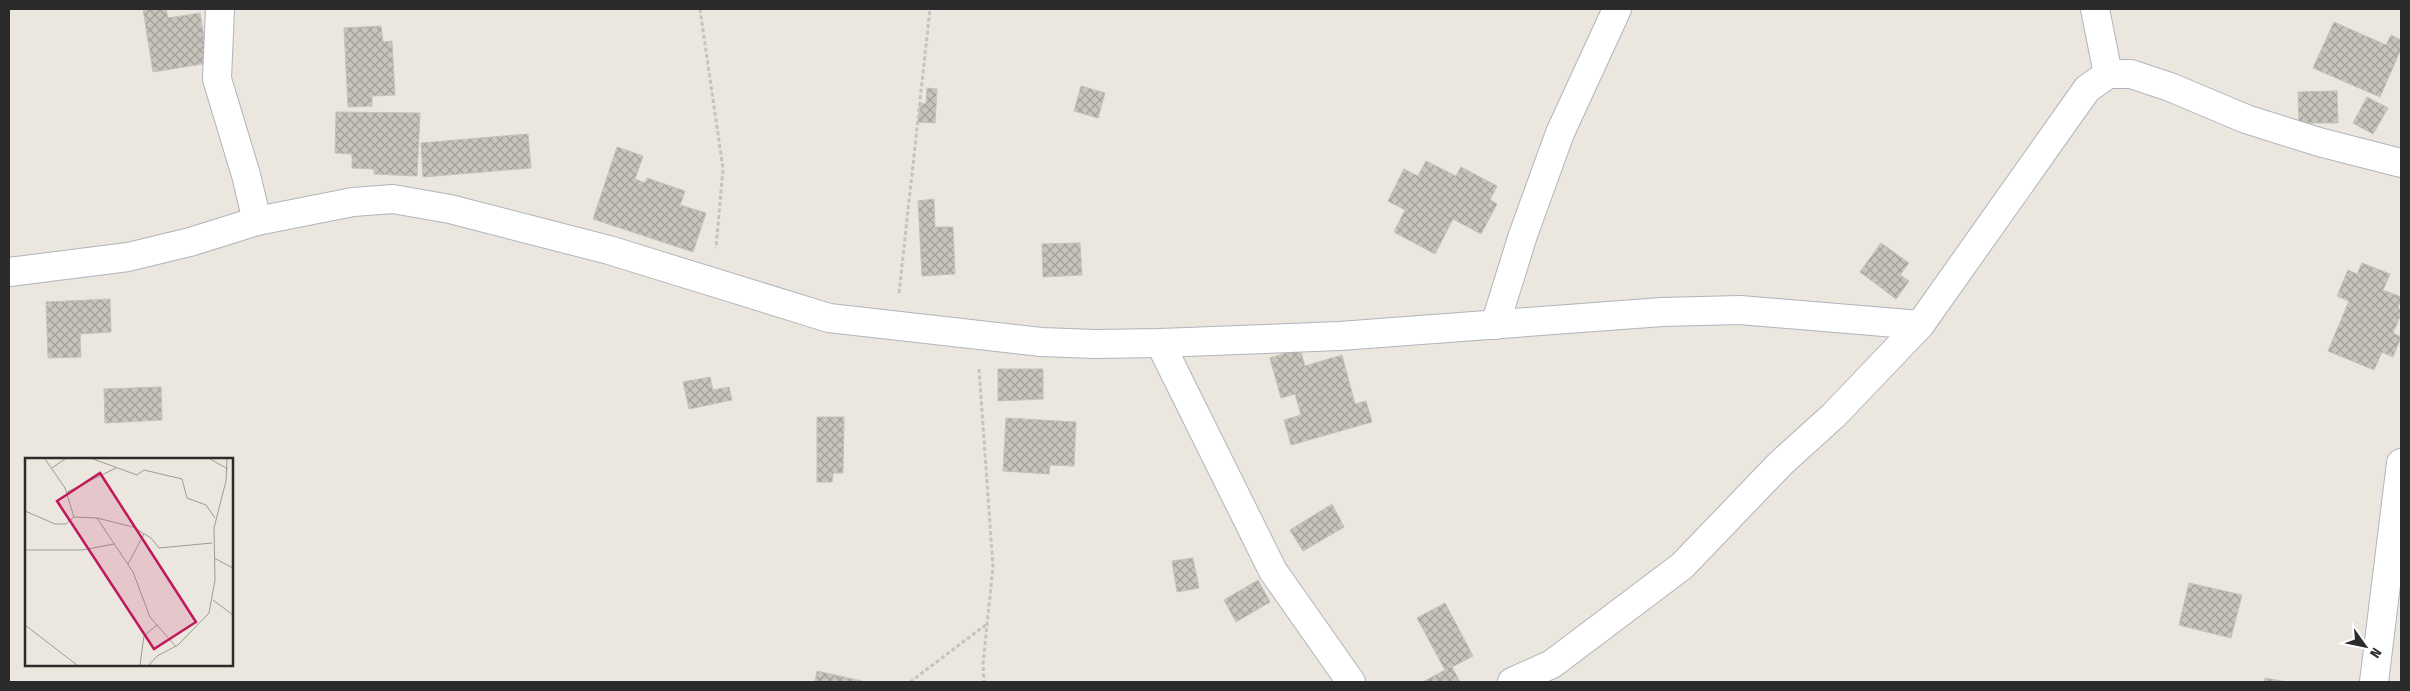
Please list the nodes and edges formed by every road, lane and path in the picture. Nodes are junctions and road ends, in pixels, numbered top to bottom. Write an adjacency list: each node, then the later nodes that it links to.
1 (220, 9): 8 (street)
2 (700, 9): 10 (path)
3 (930, 9): 13 (path)
4 (1617, 9): 11 (street)
5 (2095, 9): 6 (street)
6 (2108, 74): 7 (street); 12 (street)
7 (2401, 163)
8 (257, 221): 9 (street); 10 (street)
9 (9, 272)
10 (713, 282): 13 (street)
11 (1495, 325): 12 (street); 15 (street)
12 (1920, 325): 21 (street)
13 (896, 326): 14 (street)
14 (977, 336): 15 (street); 17 (path)
15 (1160, 343): 20 (street)
16 (2401, 463): 22 (street)
17 (987, 623): 18 (path); 19 (path)
18 (910, 682)
19 (984, 682)
20 (1350, 682)
21 (1512, 682)
22 (2374, 682)

